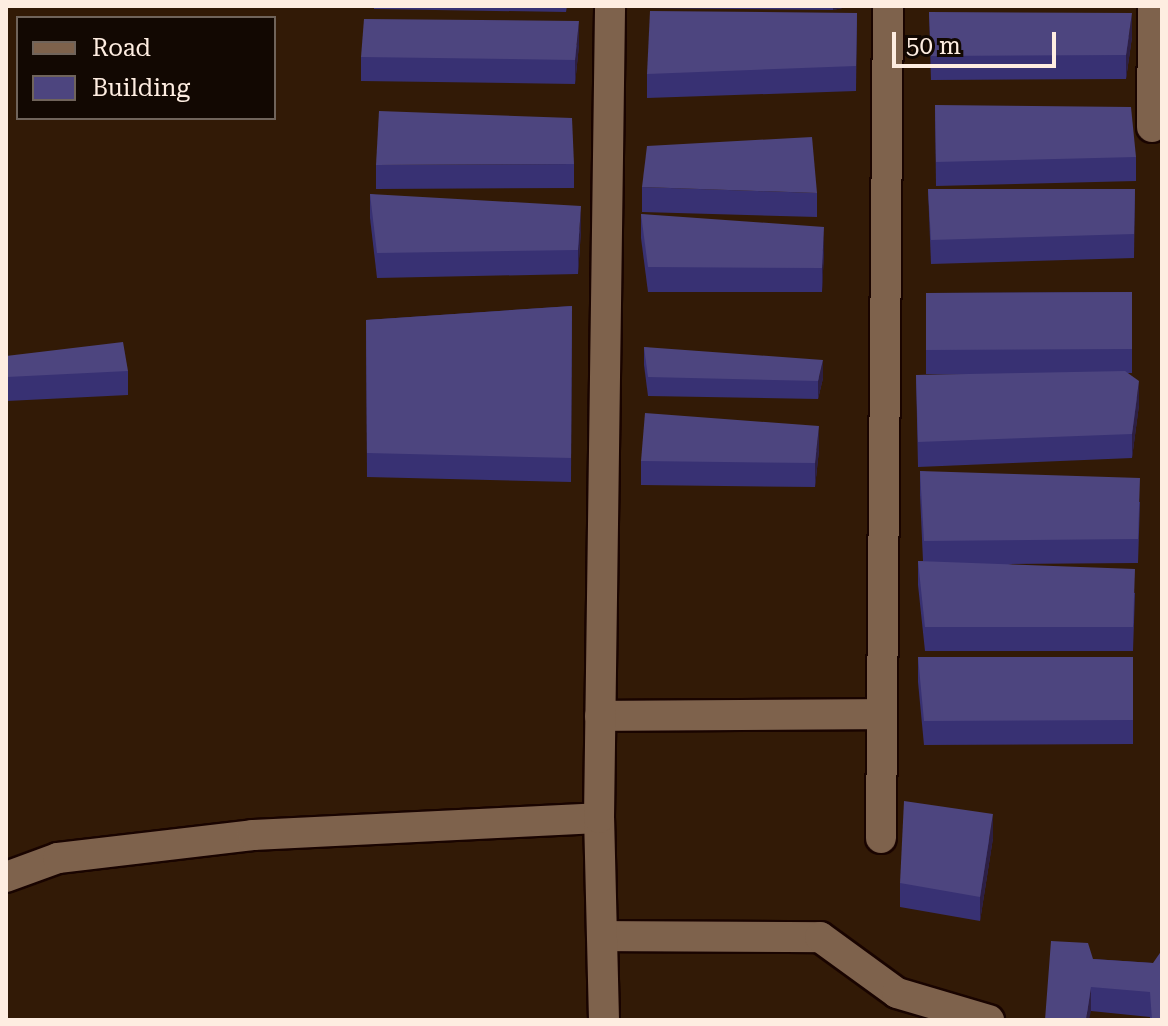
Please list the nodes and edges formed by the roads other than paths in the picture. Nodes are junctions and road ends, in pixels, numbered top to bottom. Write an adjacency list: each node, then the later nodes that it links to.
1 (610, 6): 6 (street)
2 (888, 6): 5 (street)
3 (1153, 6): 4 (street)
4 (1152, 127)
5 (882, 714): 6 (street); 8 (street)
6 (600, 716): 7 (street)
7 (599, 818): 9 (street); 10 (street)
8 (881, 838)
9 (6, 877)
10 (602, 936): 11 (street); 12 (street)
11 (604, 1020)
12 (989, 1020)

